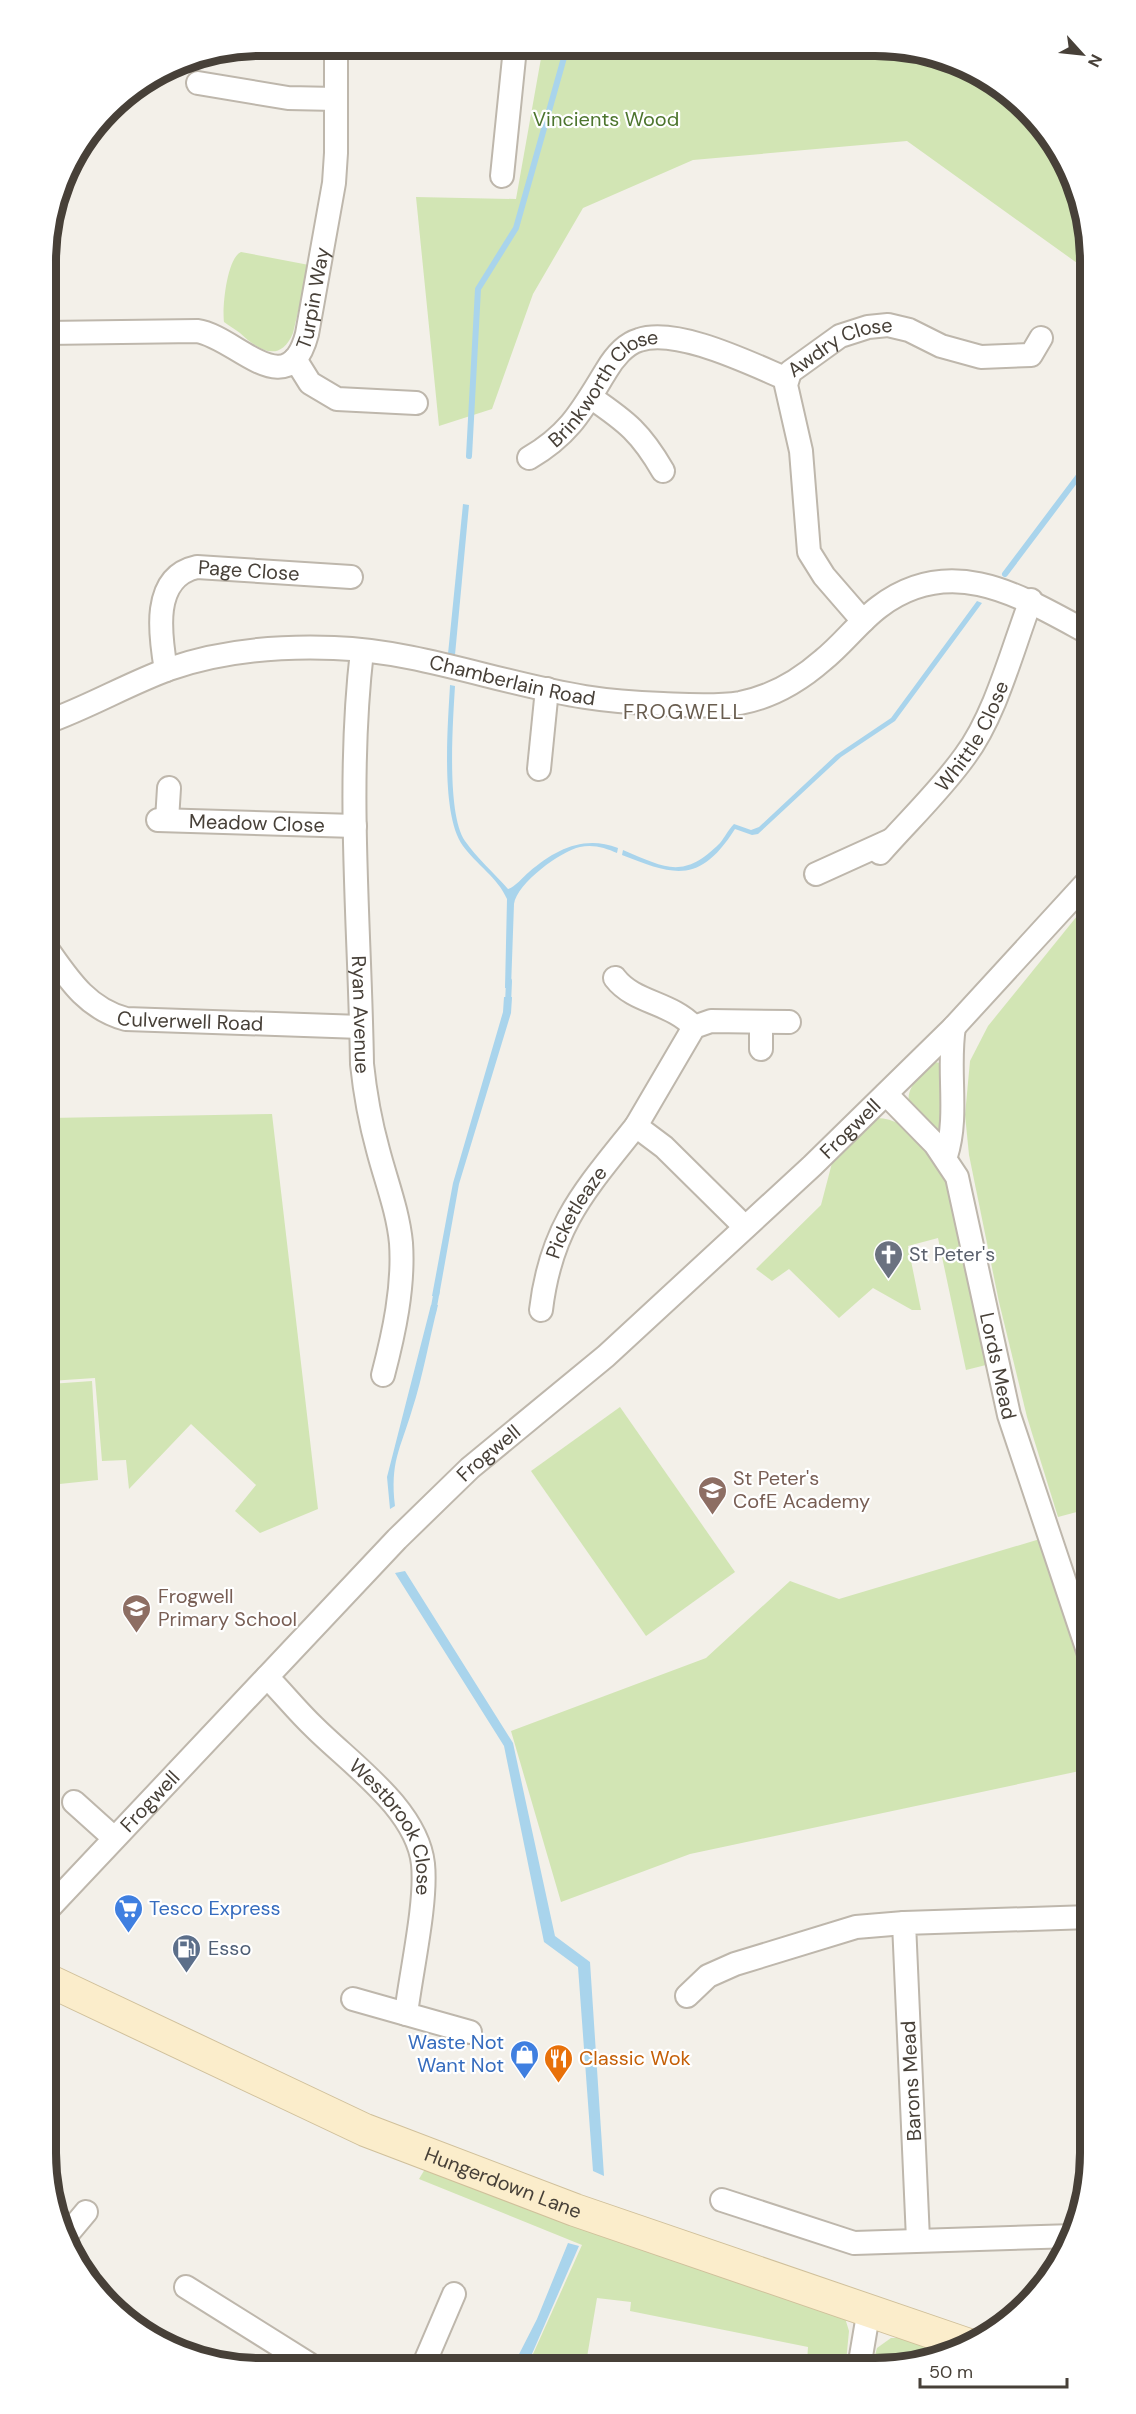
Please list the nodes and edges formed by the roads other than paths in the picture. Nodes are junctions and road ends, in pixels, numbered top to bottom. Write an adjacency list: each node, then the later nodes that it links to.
1 (336, 56): 4 (street, Turpin Way)
2 (510, 56): 5 (street)
3 (198, 83): 4 (street)
4 (336, 99): 8 (street, Turpin Way)
5 (502, 176)
6 (56, 333): 8 (street, Turpin Way)
7 (1038, 354): 9 (street, Awdry Close)
8 (295, 359): 11 (street)
9 (787, 379): 10 (street, Brinkworth Close); 16 (street, Awdry Close)
10 (592, 398): 12 (street, Brinkworth Close); 13 (street)
11 (416, 404)
12 (541, 457)
13 (652, 463)
14 (339, 582): 19 (street, Page Close)
15 (1031, 600): 16 (street, Chamberlain Road); 17 (street, Chamberlain Road); 25 (street, Whittle Close)
16 (863, 621): 20 (street, Chamberlain Road)
17 (1081, 629)
18 (362, 651): 19 (street, Chamberlain Road); 20 (street, Chamberlain Road); 24 (street, Ryan Avenue)
19 (166, 670): 21 (street, Chamberlain Road)
20 (547, 689): 22 (street)
21 (56, 718)
22 (539, 769)
23 (169, 788): 24 (street, Meadow Close)
24 (355, 826): 31 (street, Ryan Avenue)
25 (816, 874)
26 (1081, 890): 33 (street, Frogwell)
27 (56, 961): 31 (street, Culverwell Road)
28 (615, 978): 32 (street)
29 (761, 1022): 30 (street); 32 (street); 34 (street)
30 (789, 1022)
31 (362, 1027): 40 (street, Ryan Avenue)
32 (694, 1027): 36 (street, Picketleaze)
33 (954, 1028): 35 (street, Frogwell); 37 (street)
34 (761, 1049)
35 (886, 1094): 37 (street, Lords Mead); 38 (street, Frogwell)
36 (636, 1126): 38 (street); 39 (street, Picketleaze)
37 (946, 1156): 41 (street, Lords Mead)
38 (746, 1227): 42 (street, Frogwell)
39 (541, 1310)
40 (383, 1375)
41 (1080, 1628)
42 (267, 1677): 44 (street, Frogwell); 51 (street, Westbrook Close)
43 (74, 1802): 44 (street)
44 (114, 1838): 45 (street, Frogwell)
45 (56, 1901)
46 (1080, 1917): 47 (street)
47 (904, 1923): 49 (street); 57 (street, Barons Mead)
48 (56, 1984): 60 (main road, Hungerdown Lane)
49 (688, 1996)
50 (353, 1999): 51 (street)
51 (406, 2014): 52 (street)
52 (471, 2032)
53 (723, 2200): 57 (street)
54 (86, 2212): 55 (street)
55 (70, 2230)
56 (1062, 2236): 57 (street)
57 (918, 2240)
58 (186, 2287): 62 (street)
59 (454, 2294): 63 (street)
60 (869, 2310): 61 (main road, Hungerdown Lane); 64 (street)
61 (958, 2341)
62 (299, 2358)
63 (427, 2358)
64 (861, 2358)

